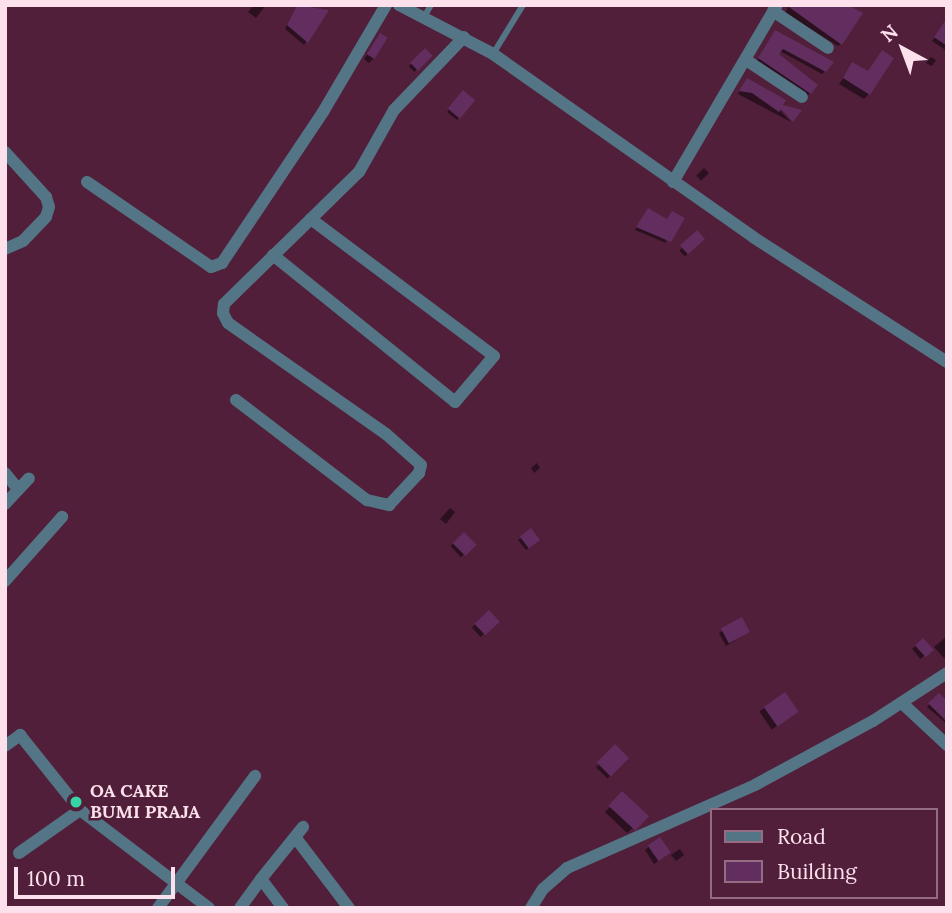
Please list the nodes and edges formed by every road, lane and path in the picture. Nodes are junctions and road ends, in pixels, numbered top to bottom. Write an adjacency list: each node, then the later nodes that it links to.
1 (386, 5): 12 (street)
2 (399, 5): 5 (street)
3 (523, 5): 8 (lane)
4 (775, 8): 7 (street); 9 (street)
5 (427, 11): 6 (street)
6 (460, 35): 8 (street); 14 (street)
7 (828, 48)
8 (493, 54): 13 (street)
9 (746, 60): 10 (street); 13 (street)
10 (802, 97)
11 (5, 152): 15 (street)
12 (87, 182)
13 (673, 183): 17 (street)
14 (311, 219): 16 (street); 16 (street)
15 (5, 249)
16 (274, 255): 18 (street)
17 (947, 362)
18 (236, 400)
19 (5, 473): 21 (street)
20 (29, 478): 21 (street)
21 (19, 489): 22 (street)
22 (5, 504)
23 (62, 517): 24 (street)
24 (5, 581)
25 (946, 675): 26 (street)
26 (902, 704): 27 (street); 39 (street)
27 (947, 745)
28 (5, 746): 30 (street)
29 (255, 776): 33 (street)
30 (80, 810): 31 (street); 33 (street)
31 (19, 853)
32 (261, 879): 36 (street); 37 (street); 38 (street)
33 (178, 883): 34 (street); 35 (street)
34 (158, 908)
35 (209, 908)
36 (240, 908)
37 (283, 908)
38 (349, 908)
39 (531, 908)

